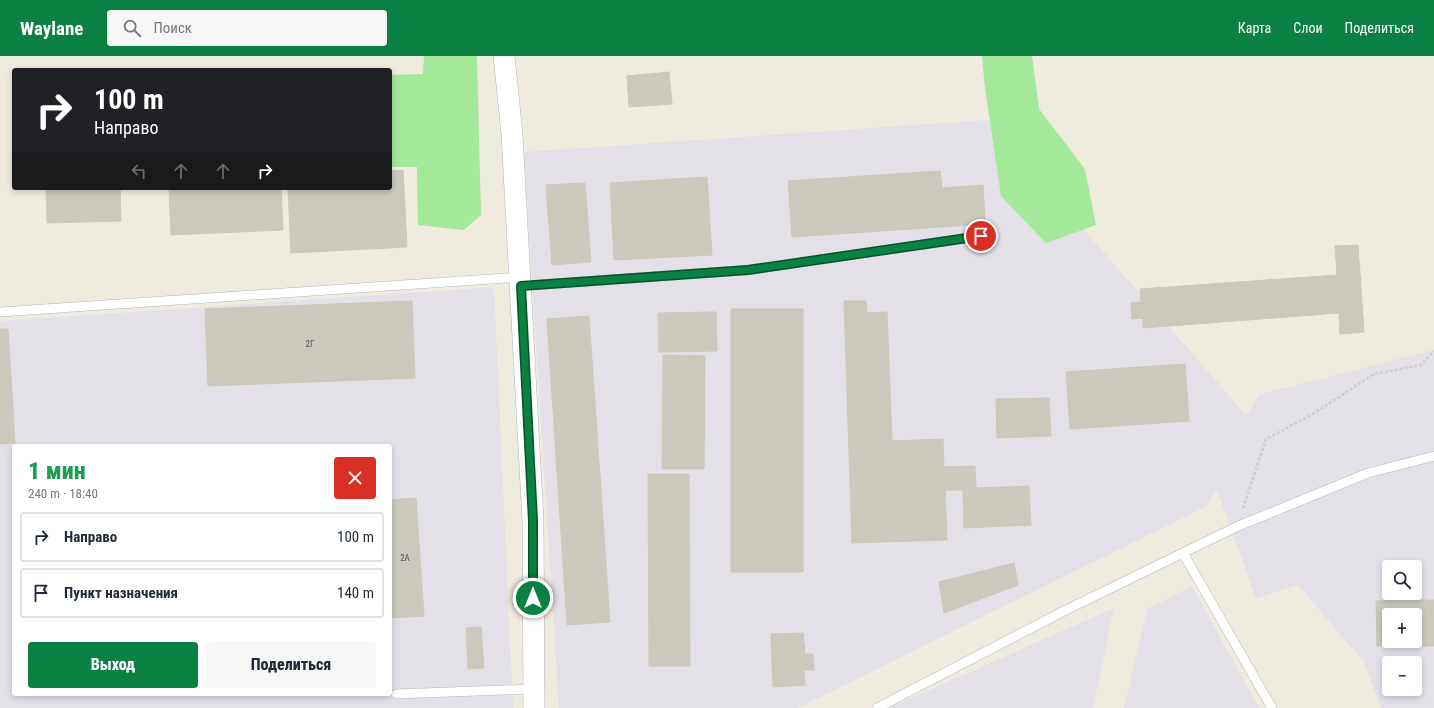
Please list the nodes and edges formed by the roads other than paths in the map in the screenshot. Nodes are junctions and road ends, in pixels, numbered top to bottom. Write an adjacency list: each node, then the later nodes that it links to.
1 (504, 56): 3 (street)
2 (981, 236): 3 (lane)
3 (521, 282): 4 (lane); 8 (street)
4 (0, 312)
5 (1434, 456): 6 (lane)
6 (1183, 553): 9 (lane); 10 (lane)
7 (396, 694): 8 (lane)
8 (533, 699)
9 (877, 708)
10 (1272, 708)

